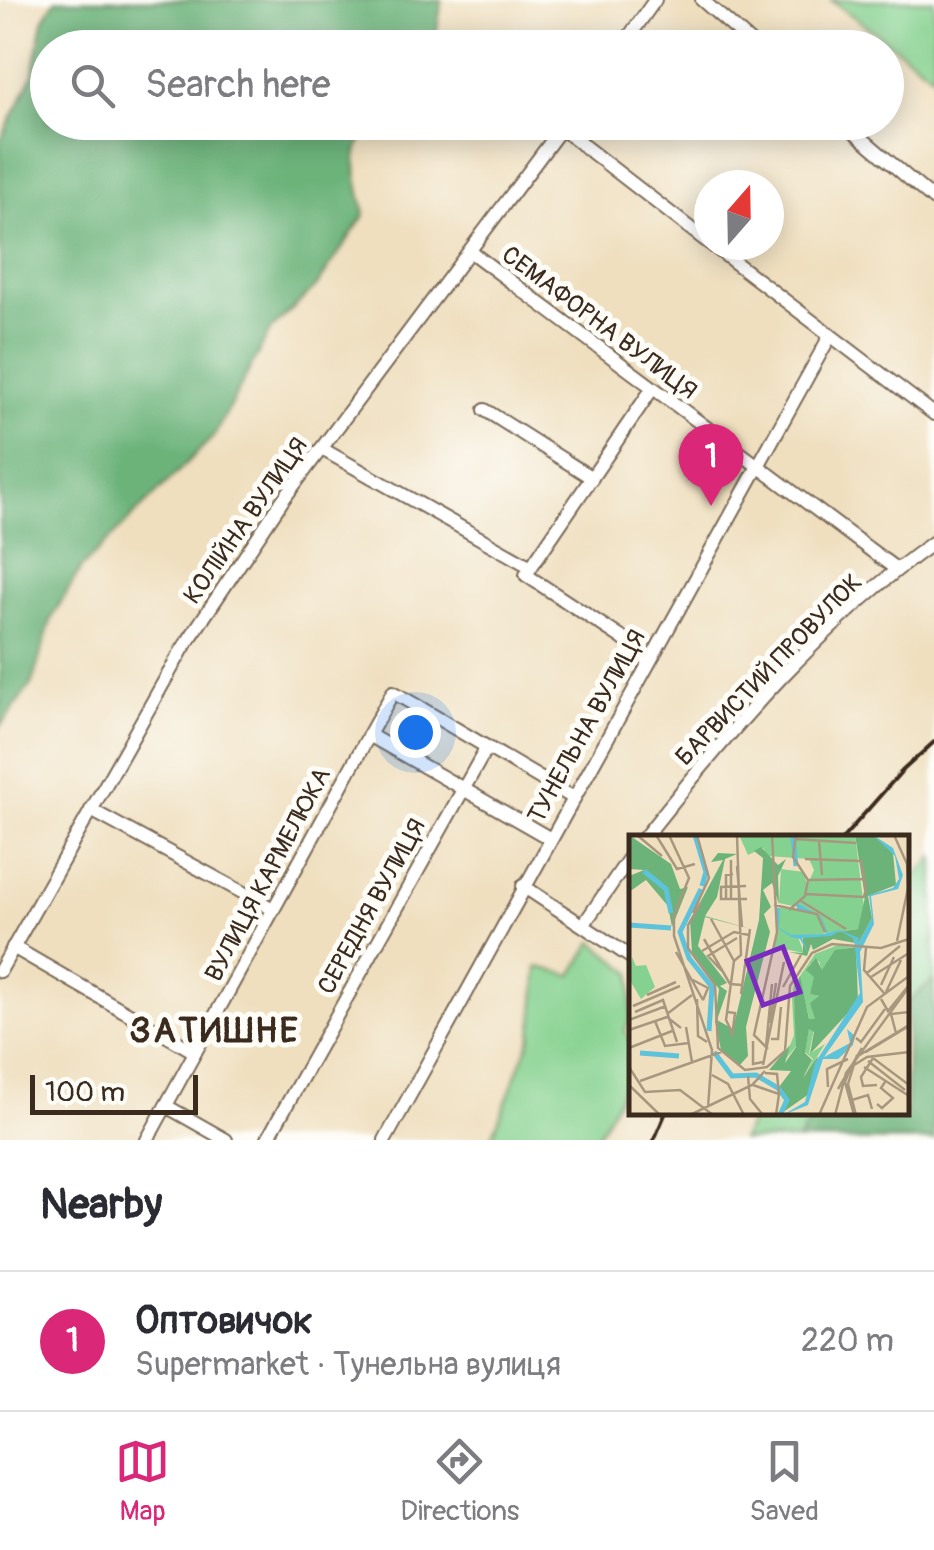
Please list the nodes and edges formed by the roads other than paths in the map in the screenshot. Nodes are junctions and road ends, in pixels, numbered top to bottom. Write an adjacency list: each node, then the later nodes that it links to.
1 (656, 0): 3 (street)
2 (702, 0): 4 (street)
3 (634, 30)
4 (736, 30)
5 (554, 140): 10 (street, КОЛІЙНА ВУЛИЦЯ)
6 (581, 140): 9 (street)
7 (864, 140): 8 (street)
8 (934, 200)
9 (694, 230)
10 (471, 252): 13 (street, СЕМАФОРНА ВУЛИЦЯ); 16 (street, КОЛІЙНА ВУЛИЦЯ)
11 (732, 260): 12 (street)
12 (830, 336): 15 (street); 17 (street, ТУНЕЛЬНА ВУЛИЦЯ)
13 (652, 389): 17 (street, СЕМАФОРНА ВУЛИЦЯ); 18 (street)
14 (485, 410): 18 (street)
15 (934, 414)
16 (322, 450): 20 (street); 27 (street, КОЛІЙНА ВУЛИЦЯ)
17 (758, 470): 21 (street, СЕМАФОРНА ВУЛИЦЯ); 22 (street, ТУНЕЛЬНА ВУЛИЦЯ)
18 (592, 478): 20 (street)
19 (934, 542): 21 (street, БАРВИСТИЙ ПРОВУЛОК)
20 (531, 567): 22 (street)
21 (896, 570): 28 (street, БАРВИСТИЙ ПРОВУЛОК)
22 (649, 661): 26 (street, ТУНЕЛЬНА ВУЛИЦЯ)
23 (369, 735): 24 (street, ВУЛИЦЯ КАРМЕЛЮКА); 25 (street); 32 (street, ВУЛИЦЯ КАРМЕЛЮКА)
24 (487, 748): 25 (street, СЕРЕДНЯ ВУЛИЦЯ); 26 (street)
25 (463, 788): 29 (street); 41 (street, СЕРЕДНЯ ВУЛИЦЯ)
26 (572, 796): 29 (street, ТУНЕЛЬНА ВУЛИЦЯ)
27 (91, 810): 32 (street); 34 (street, КОЛІЙНА ВУЛИЦЯ)
28 (647, 835)
29 (549, 838): 31 (street, ТУНЕЛЬНА ВУЛИЦЯ)
30 (629, 858): 33 (street)
31 (523, 886): 33 (street); 42 (street, ТУНЕЛЬНА ВУЛИЦЯ)
32 (273, 909): 37 (street, ВУЛИЦЯ КАРМЕЛЮКА)
33 (584, 924): 35 (street)
34 (13, 947): 36 (street, КОЛІЙНА ВУЛИЦЯ); 37 (street)
35 (629, 956)
36 (0, 971)
37 (195, 1052): 38 (street, ВУЛИЦЯ КАРМЕЛЮКА)
38 (166, 1106): 39 (street, ВУЛИЦЯ КАРМЕЛЮКА); 40 (street)
39 (147, 1140)
40 (226, 1140)
41 (267, 1140)
42 (385, 1140)

